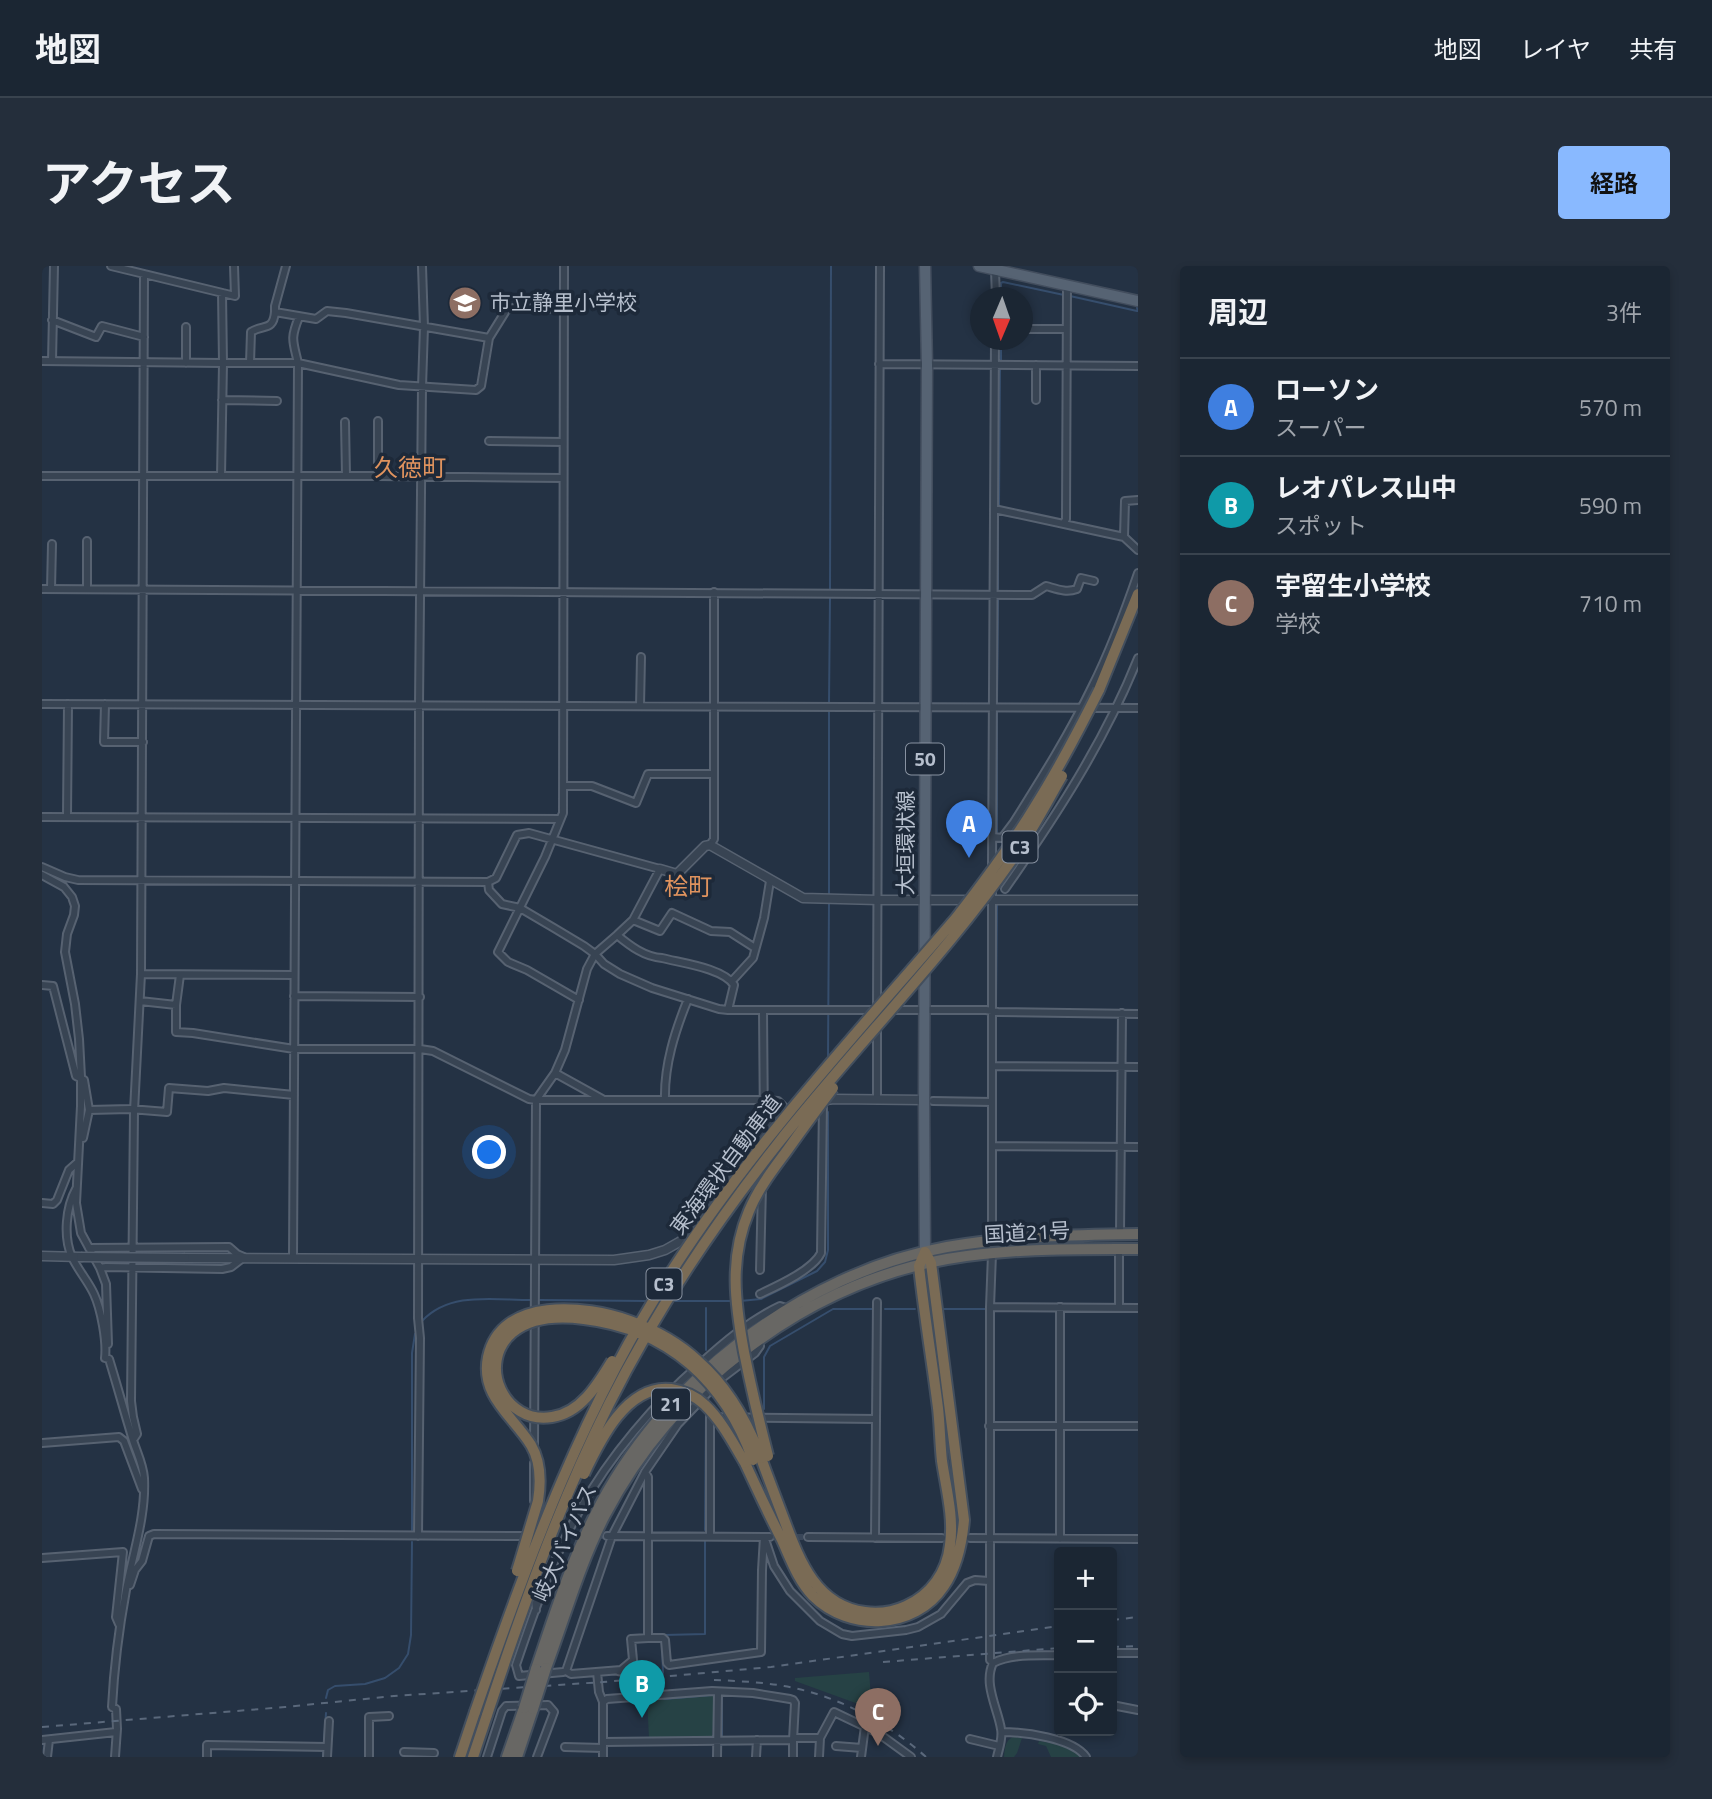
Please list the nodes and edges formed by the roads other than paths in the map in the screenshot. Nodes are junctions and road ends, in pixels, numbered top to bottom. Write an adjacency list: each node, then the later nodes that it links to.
1 (54, 266): 18 (street)
2 (111, 266): 10 (street)
3 (234, 266): 13 (street)
4 (286, 266): 16 (street)
5 (422, 266): 20 (street)
6 (564, 266): 15 (street)
7 (880, 266): 33 (street)
8 (925, 266): 34 (main road, 大垣環状線 / 50)
9 (987, 267): 11 (main road); 12 (street)
10 (144, 274): 13 (street); 23 (street)
11 (1067, 285): 14 (main road); 22 (street)
12 (993, 287)
13 (222, 293): 30 (street)
14 (1138, 301)
15 (564, 309): 24 (street); 46 (street)
16 (275, 312): 17 (street); 31 (street)
17 (299, 317): 20 (street); 32 (street)
18 (52, 320): 23 (street); 27 (street)
19 (186, 327): 29 (street)
20 (424, 327): 24 (street); 39 (street)
21 (1033, 329): 22 (street)
22 (1066, 329): 37 (street)
23 (144, 337): 28 (street)
24 (489, 338): 39 (street)
25 (995, 350): 35 (street)
26 (42, 361): 27 (street)
27 (52, 362): 28 (street)
28 (144, 362): 29 (street); 51 (street)
29 (186, 363): 30 (street)
30 (222, 363): 31 (street); 40 (street)
31 (250, 363): 32 (street)
32 (298, 363): 39 (street); 48 (street)
33 (879, 364): 34 (street); 73 (street)
34 (927, 365): 35 (street); 74 (main road, 大垣環状線 / 50)
35 (995, 365): 36 (street); 56 (street)
36 (1036, 365): 37 (street); 41 (street)
37 (1066, 365): 38 (street); 57 (street)
38 (1138, 366)
39 (422, 387): 53 (street)
40 (222, 400): 42 (street); 52 (street)
41 (1036, 400)
42 (277, 401)
43 (378, 421): 50 (street)
44 (345, 422): 49 (street)
45 (489, 441): 46 (street)
46 (563, 442): 54 (street)
47 (42, 476): 51 (street)
48 (297, 476): 49 (street); 52 (street); 68 (street)
49 (346, 476): 50 (street)
50 (378, 476): 53 (street)
51 (143, 477): 52 (street); 67 (street)
52 (221, 477)
53 (421, 477): 54 (street); 71 (street)
54 (563, 478): 69 (street)
55 (1138, 500): 58 (street)
56 (994, 509): 57 (street); 75 (street)
57 (1064, 523): 58 (street)
58 (1124, 537): 61 (street)
59 (87, 541): 66 (street)
60 (52, 544): 65 (street)
61 (1138, 550)
62 (1138, 573): 70 (street)
63 (1094, 581): 75 (street)
64 (42, 589): 65 (street)
65 (51, 589): 66 (street)
66 (87, 589): 67 (street)
67 (144, 590): 68 (street); 82 (street)
68 (297, 591): 71 (street); 84 (street)
69 (564, 591): 71 (street); 72 (street); 85 (street)
70 (1136, 591): 78 (highway, 東海環状自動車道 / C3); 91 (street)
71 (421, 592): 83 (street)
72 (714, 592): 73 (street); 87 (street)
73 (880, 593): 74 (street); 88 (street)
74 (926, 594): 75 (street); 89 (main road, 大垣環状線 / 50)
75 (994, 594): 90 (street)
76 (641, 657): 86 (street)
77 (1138, 658): 92 (street)
78 (1100, 690): 131 (highway, 東海環状自動車道 / C3, bridge); 172 (highway, 東海環状自動車道 / C3, bridge)
79 (42, 704): 80 (street)
80 (68, 704): 81 (street); 98 (street)
81 (105, 705): 82 (street); 94 (street)
82 (143, 705): 84 (street); 94 (street)
83 (419, 705): 84 (street); 85 (street); 101 (street)
84 (296, 706): 100 (street)
85 (563, 706): 86 (street); 96 (street)
86 (640, 706): 87 (street)
87 (714, 706): 88 (street); 95 (street)
88 (878, 707): 89 (street); 118 (street)
89 (926, 708): 90 (street); 119 (main road, 大垣環状線 / 50)
90 (994, 708): 91 (street); 104 (street)
91 (1081, 708): 92 (street); 103 (street)
92 (1115, 708): 93 (street); 105 (street)
93 (1138, 708)
94 (143, 742): 99 (street)
95 (713, 774): 96 (street); 107 (street)
96 (563, 786): 102 (street)
97 (42, 817): 98 (street)
98 (67, 817): 99 (street)
99 (142, 817): 100 (street); 111 (street)
100 (295, 817): 101 (street); 112 (street)
101 (420, 819): 102 (street); 113 (street)
102 (560, 819): 106 (street)
103 (1014, 822): 104 (street); 105 (street)
104 (993, 837): 117 (street)
105 (1041, 838): 116 (street)
106 (553, 839): 109 (street); 115 (street); 121 (street)
107 (710, 845): 109 (street); 114 (street)
108 (42, 867): 111 (street)
109 (660, 869): 122 (street)
110 (42, 875): 151 (street)
111 (142, 879): 112 (street); 126 (street)
112 (294, 881): 113 (street); 128 (street)
113 (419, 881): 115 (street); 133 (street)
114 (770, 881): 118 (street); 124 (street)
115 (488, 882): 121 (street)
116 (1005, 889)
117 (993, 899): 119 (street); 120 (street); 142 (street)
118 (878, 900): 119 (street); 140 (street)
119 (925, 900): 141 (main road, 大垣環状線 / 50)
120 (1138, 900)
121 (520, 908): 125 (street); 135 (street)
122 (633, 920): 123 (street); 124 (street)
123 (617, 935): 125 (street); 129 (street)
124 (755, 948): 129 (street)
125 (595, 954): 134 (street); 135 (street)
126 (141, 974): 127 (street); 136 (street)
127 (180, 975): 128 (street); 137 (street)
128 (294, 975): 132 (street)
129 (732, 981): 138 (street)
130 (42, 985): 151 (street)
131 (913, 986): 207 (highway, bridge); 234 (highway, 東海環状自動車道 / C3, bridge)
132 (294, 996): 133 (street); 145 (street)
133 (420, 997): 146 (street)
134 (688, 999): 138 (street); 156 (street)
135 (579, 1000): 150 (street)
136 (140, 1001): 137 (street); 162 (street)
137 (176, 1005): 145 (street)
138 (728, 1010): 139 (street)
139 (763, 1010): 140 (street); 157 (street)
140 (877, 1010): 141 (street); 153 (street)
141 (925, 1010): 142 (street); 159 (main road, 大垣環状線 / 50)
142 (992, 1011): 143 (street); 147 (street)
143 (1122, 1013): 144 (street); 148 (street)
144 (1138, 1014)
145 (294, 1049): 146 (street); 152 (street)
146 (420, 1049): 154 (street); 186 (street)
147 (992, 1066): 148 (street); 160 (street)
148 (1121, 1067): 149 (street); 167 (street)
149 (1138, 1067)
150 (555, 1073): 154 (street); 155 (street)
151 (81, 1077): 161 (street); 165 (street)
152 (294, 1095): 162 (street); 185 (street)
153 (877, 1099): 158 (street); 159 (street)
154 (536, 1100): 155 (street); 187 (street)
155 (603, 1100): 156 (street)
156 (665, 1100): 157 (street)
157 (764, 1100): 163 (street); 164 (street)
158 (823, 1101): 163 (street); 192 (street)
159 (928, 1101): 160 (street); 180 (main road, 大垣環状線 / 50)
160 (992, 1102): 166 (street)
161 (89, 1110): 162 (street); 165 (street)
162 (134, 1111): 177 (street)
163 (788, 1111): 164 (street)
164 (764, 1128): 187 (street); 191 (street)
165 (79, 1146): 169 (street)
166 (992, 1146): 167 (street); 175 (street)
167 (1121, 1147): 168 (street); 173 (street)
168 (1138, 1147)
169 (78, 1162): 170 (street); 171 (street)
170 (76, 1189): 176 (street); 183 (street)
171 (42, 1203)
172 (706, 1219): 207 (highway, bridge); 246 (highway, 東海環状自動車道 / C3, bridge)
173 (1120, 1234): 174 (highway, 国道21号 / 21); 175 (highway, 国道21号 / 21)
174 (1138, 1234)
175 (992, 1241): 180 (highway, 国道21号 / 21)
176 (89, 1248): 177 (street); 190 (street)
177 (134, 1248): 184 (street); 189 (street)
178 (1119, 1249): 179 (highway, 国道21号 / 21); 181 (highway, 国道21号 / 21); 196 (street)
179 (1138, 1249)
180 (925, 1252): 188 (highway); 198 (highway, 岐大バイパス / 21)
181 (992, 1254): 188 (highway, 国道21号 / 21); 194 (street)
182 (42, 1256): 183 (street)
183 (73, 1257): 184 (street, bridge); 200 (street)
184 (244, 1257): 185 (street); 189 (street)
185 (293, 1258): 186 (street)
186 (419, 1259): 187 (street); 211 (street)
187 (535, 1259): 212 (street)
188 (925, 1265): 199 (highway, 岐大バイパス / 21); 224 (highway)
189 (134, 1267): 190 (street); 205 (street)
190 (100, 1268): 200 (street)
191 (760, 1270)
192 (760, 1294)
193 (877, 1301): 201 (street)
194 (990, 1307): 195 (street); 202 (street)
195 (1060, 1307): 196 (street); 203 (street)
196 (1119, 1307): 197 (street)
197 (1138, 1307)
198 (790, 1309): 213 (street); 236 (highway, 岐大バイパス / 21)
199 (760, 1340): 208 (street); 236 (highway, 岐大バイパス / 21)
200 (108, 1359): 205 (street)
201 (876, 1419): 215 (street); 218 (street)
202 (989, 1426): 203 (street); 221 (street)
203 (1060, 1426): 204 (street); 222 (street)
204 (1138, 1426)
205 (133, 1440): 209 (street)
206 (42, 1443): 209 (street)
207 (757, 1459): 224 (highway); 224 (highway); 234 (highway, bridge); 246 (highway, bridge)
208 (645, 1472): 210 (street); 214 (street)
209 (144, 1490): 227 (street)
210 (648, 1535): 214 (street); 215 (street); 230 (street)
211 (418, 1536): 212 (street); 227 (street)
212 (534, 1536): 213 (street); 228 (street)
213 (569, 1536): 228 (street)
214 (609, 1536): 237 (street)
215 (710, 1536): 216 (street)
216 (767, 1537): 226 (street); 230 (street)
217 (808, 1537): 218 (street)
218 (875, 1538): 219 (street)
219 (942, 1538)
220 (970, 1538): 221 (street)
221 (989, 1538): 222 (street); 226 (street)
222 (1060, 1539): 223 (street)
223 (1138, 1539)
224 (789, 1545)
225 (42, 1558): 229 (street)
226 (989, 1581): 235 (street)
227 (126, 1588): 229 (street)
228 (536, 1610): 237 (street)
229 (120, 1626): 250 (street)
230 (648, 1638): 238 (street)
231 (1117, 1653): 232 (street)
232 (1138, 1653)
233 (1054, 1655): 235 (street)
234 (506, 1657): 272 (highway, 東海環状自動車道 / C3, bridge)
235 (993, 1663): 251 (street)
236 (541, 1669): 244 (highway, 岐大バイパス / 21, bridge)
237 (565, 1671): 239 (street)
238 (616, 1671): 239 (street); 240 (street)
239 (597, 1672): 242 (street)
240 (632, 1674)
241 (718, 1692): 242 (street); 253 (street); 256 (street)
242 (603, 1702): 258 (street)
243 (1117, 1706): 245 (street)
244 (528, 1709): 274 (highway, 岐大バイパス / 21); 275 (highway, 岐大バイパス / 21)
245 (1138, 1710)
246 (475, 1712): 271 (highway, 東海環状自動車道 / C3)
247 (389, 1716): 270 (street)
248 (329, 1721): 261 (street)
249 (865, 1726): 252 (street); 263 (street); 283 (street)
250 (116, 1732): 255 (street); 267 (street)
251 (1002, 1732): 259 (street); 285 (street)
252 (820, 1738): 253 (street); 281 (street)
253 (793, 1739): 257 (street); 280 (street)
254 (970, 1739): 259 (street)
255 (46, 1740): 266 (street)
256 (718, 1740): 257 (street); 258 (street); 278 (street)
257 (757, 1740): 279 (street)
258 (603, 1745): 262 (street); 277 (street)
259 (999, 1745): 284 (street)
260 (836, 1746): 263 (street)
261 (327, 1747): 268 (street); 269 (street)
262 (565, 1747)
263 (862, 1748): 282 (street)
264 (404, 1752): 265 (street)
265 (434, 1754)
266 (47, 1757)
267 (115, 1757)
268 (207, 1757)
269 (327, 1757)
270 (369, 1757)
271 (460, 1757)
272 (472, 1757)
273 (487, 1757): 276 (street)
274 (508, 1757)
275 (517, 1757)
276 (537, 1757)
277 (603, 1757)
278 (717, 1757)
279 (756, 1757)
280 (793, 1757)
281 (819, 1757)
282 (861, 1757)
283 (911, 1757)
284 (997, 1757)
285 (1086, 1757)

